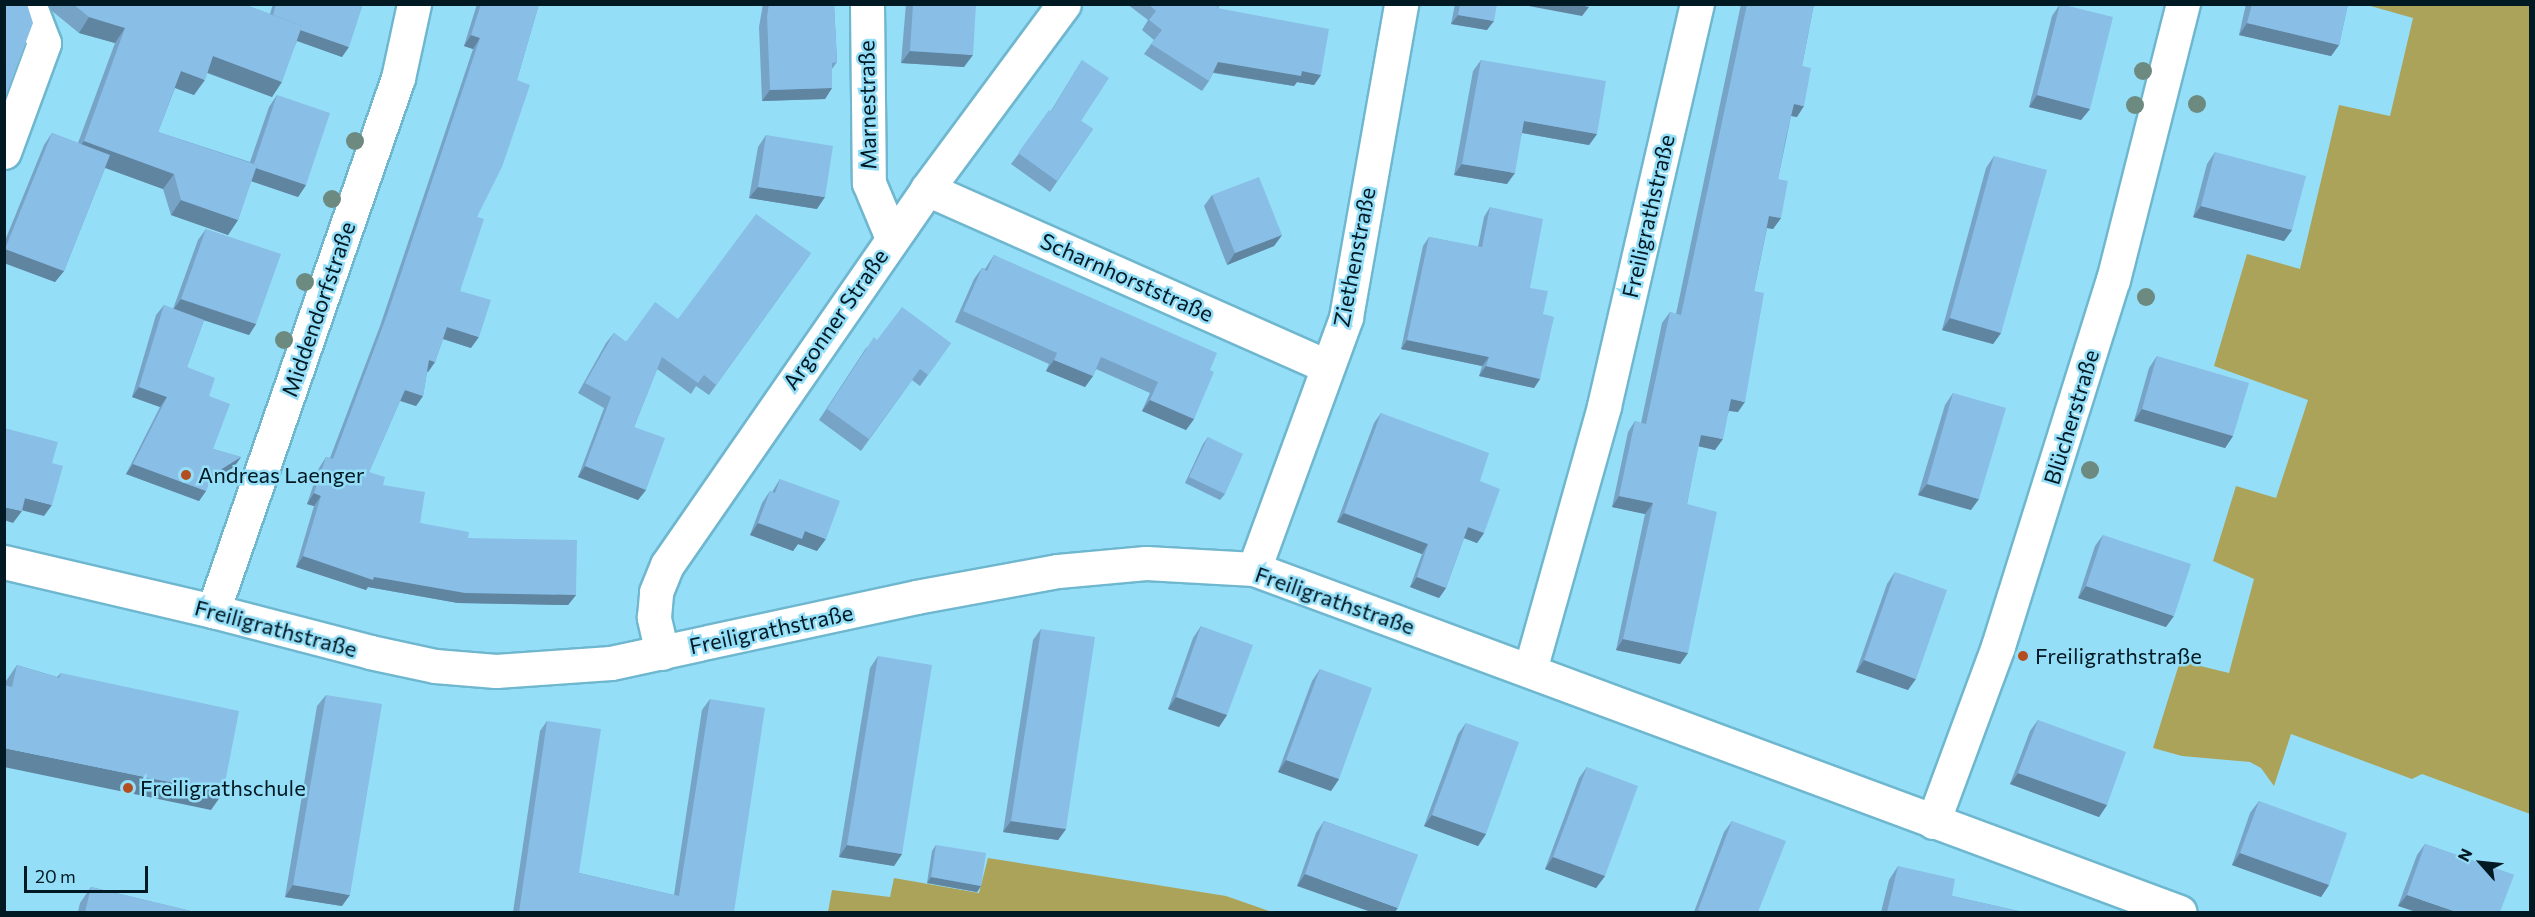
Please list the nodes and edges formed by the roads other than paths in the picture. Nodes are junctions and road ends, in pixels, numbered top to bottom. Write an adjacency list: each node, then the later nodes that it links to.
1 (29, 4): 8 (street)
2 (414, 4): 14 (street, Middendorfstraße)
3 (867, 4): 10 (street, Marnestraße)
4 (1064, 4): 9 (street, Argonner Straße)
5 (1401, 4): 11 (street, Ziethenstraße)
6 (1697, 4): 16 (street, Freiligrathstraße)
7 (2183, 4): 17 (street, Blücherstraße)
8 (4, 153)
9 (927, 189): 10 (street, Argonner Straße); 11 (street, Scharnhorststraße)
10 (892, 238): 15 (street, Argonner Straße)
11 (1328, 366): 13 (street, Ziethenstraße)
12 (4, 562): 14 (street, Freiligrathstraße)
13 (1254, 569): 15 (street, Freiligrathstraße); 16 (street, Freiligrathstraße)
14 (213, 611): 15 (street, Freiligrathstraße)
15 (662, 653)
16 (1530, 670): 17 (street, Freiligrathstraße)
17 (1933, 822): 18 (street, Freiligrathstraße)
18 (2180, 912)

